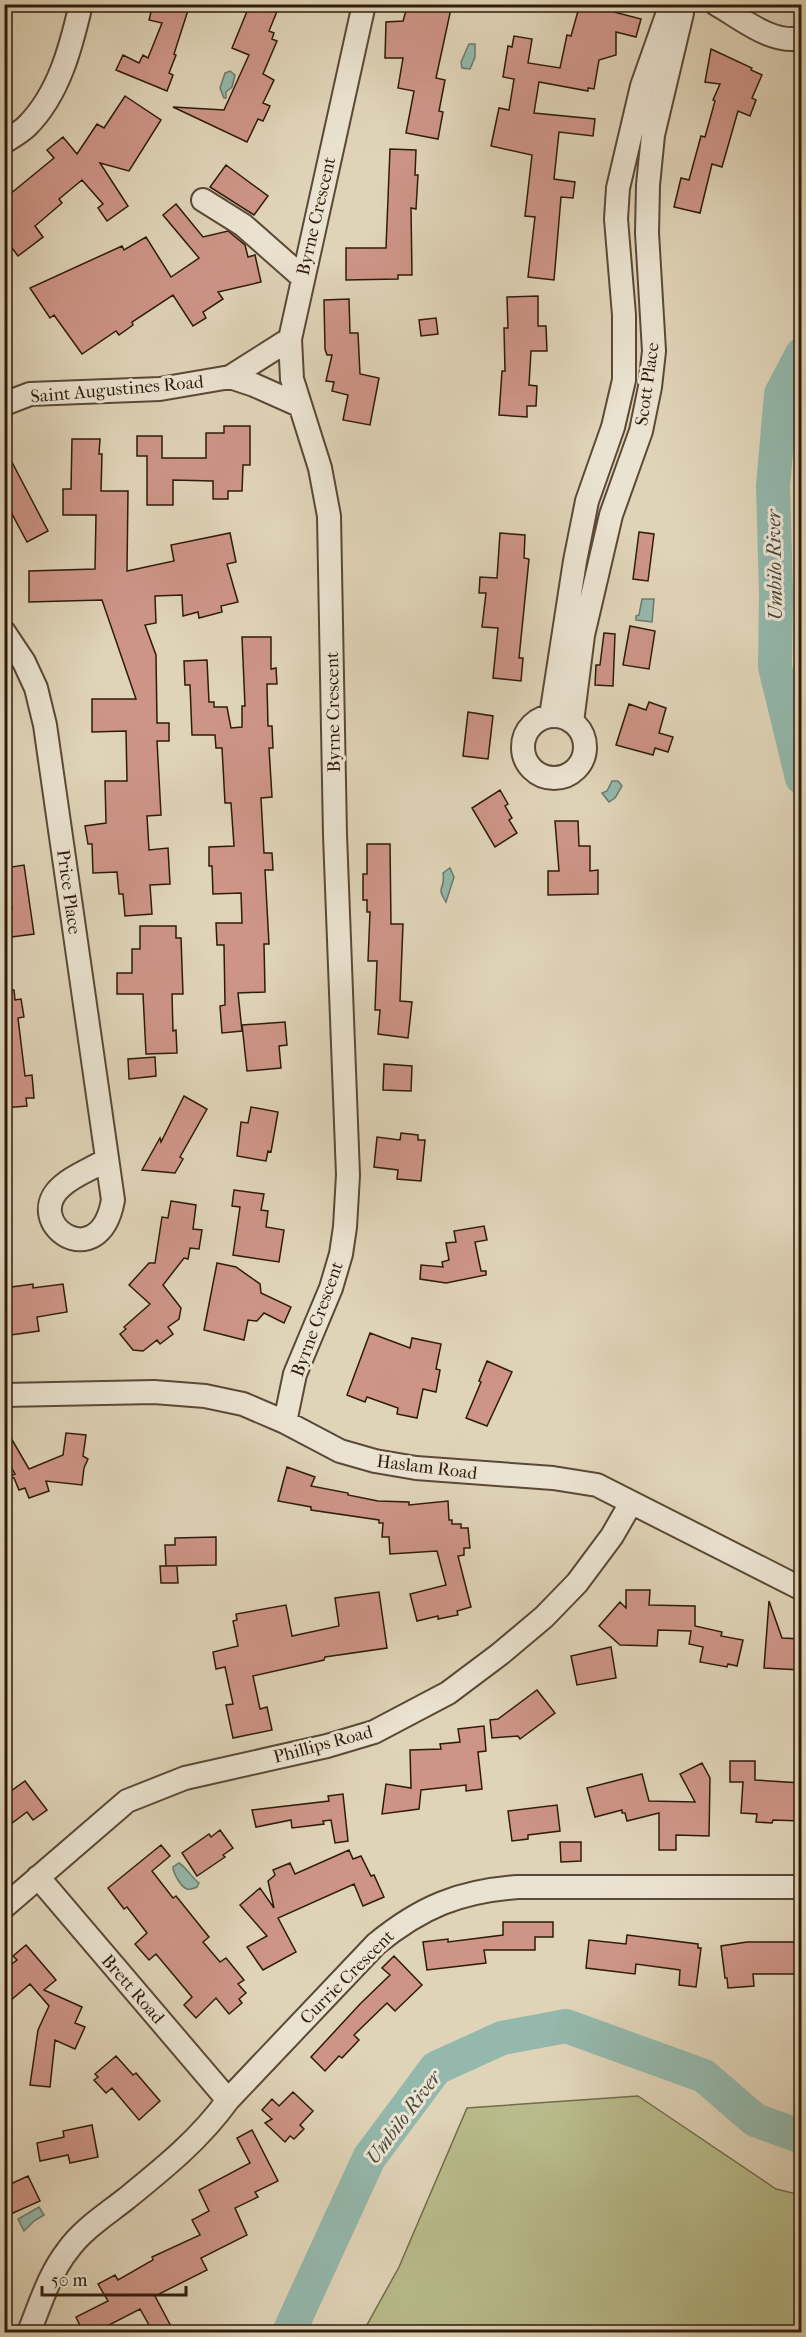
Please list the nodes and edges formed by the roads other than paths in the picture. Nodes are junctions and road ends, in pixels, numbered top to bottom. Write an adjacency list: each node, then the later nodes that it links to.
1 (81, 4): 7 (street)
2 (364, 4): 9 (street, Byrne Crescent)
3 (671, 4): 15 (street, Scott Place)
4 (681, 4): 15 (street, Scott Place)
5 (716, 4): 6 (street)
6 (801, 38)
7 (4, 142)
8 (203, 200): 9 (street)
9 (302, 277): 10 (street, Byrne Crescent)
10 (290, 339): 11 (street, Saint Augustines Road); 13 (street, Byrne Crescent)
11 (230, 377): 12 (street, Saint Augustines Road); 13 (street, Saint Augustines Road)
12 (7, 396)
13 (299, 405): 19 (street, Byrne Crescent)
14 (4, 632): 17 (street, Price Place)
15 (574, 632): 16 (street, Scott Place)
16 (562, 719)
17 (106, 1160)
18 (4, 1395): 19 (street, Haslam Road)
19 (285, 1422): 20 (street, Haslam Road)
20 (632, 1503): 21 (street, Haslam Road); 22 (street, Phillips Road)
21 (801, 1589)
22 (38, 1878): 24 (street, Phillips Road); 25 (street, Brett Road)
23 (801, 1887): 25 (street, Currie Crescent)
24 (4, 1907)
25 (228, 2100): 26 (street, Currie Crescent)
26 (29, 2332)

